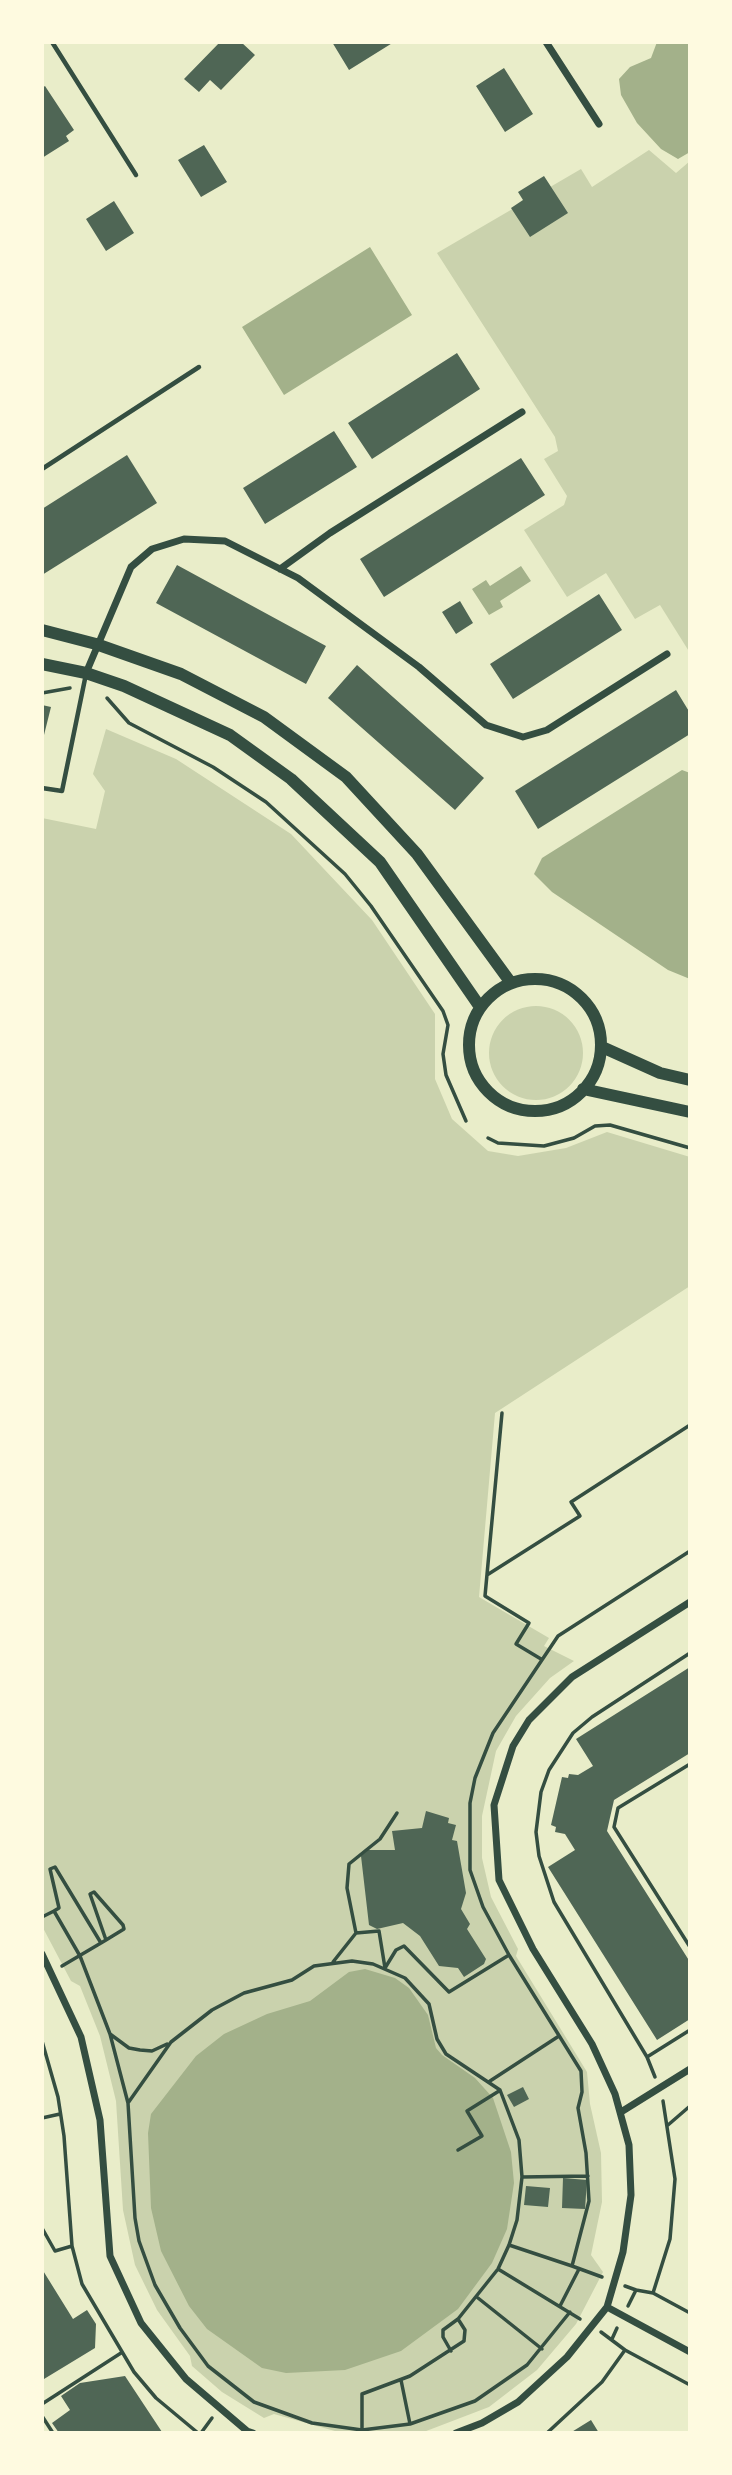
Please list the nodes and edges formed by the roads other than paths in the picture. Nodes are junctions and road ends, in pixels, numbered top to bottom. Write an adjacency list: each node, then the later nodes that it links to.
1 (52, 42): 4 (lane)
2 (546, 42): 3 (street)
3 (599, 124)
4 (135, 176)
5 (199, 367): 7 (lane)
6 (522, 412): 8 (street)
7 (42, 469)
8 (280, 569): 10 (street); 11 (street)
9 (42, 630): 10 (street)
10 (96, 644): 13 (street); 15 (street)
11 (667, 654)
12 (42, 664): 13 (street)
13 (86, 673): 14 (lane); 16 (street)
14 (42, 788)
15 (511, 983): 16 (street); 17 (street)
16 (480, 1007): 19 (street)
17 (602, 1047): 18 (street); 19 (street)
18 (690, 1080)
19 (583, 1089): 20 (street)
20 (690, 1112)
21 (690, 1602): 24 (street)
22 (42, 1954): 27 (street)
23 (690, 2069): 24 (street)
24 (621, 2112): 25 (street)
25 (607, 2307): 26 (street); 28 (street)
26 (690, 2352)
27 (253, 2433)
28 (456, 2433)

